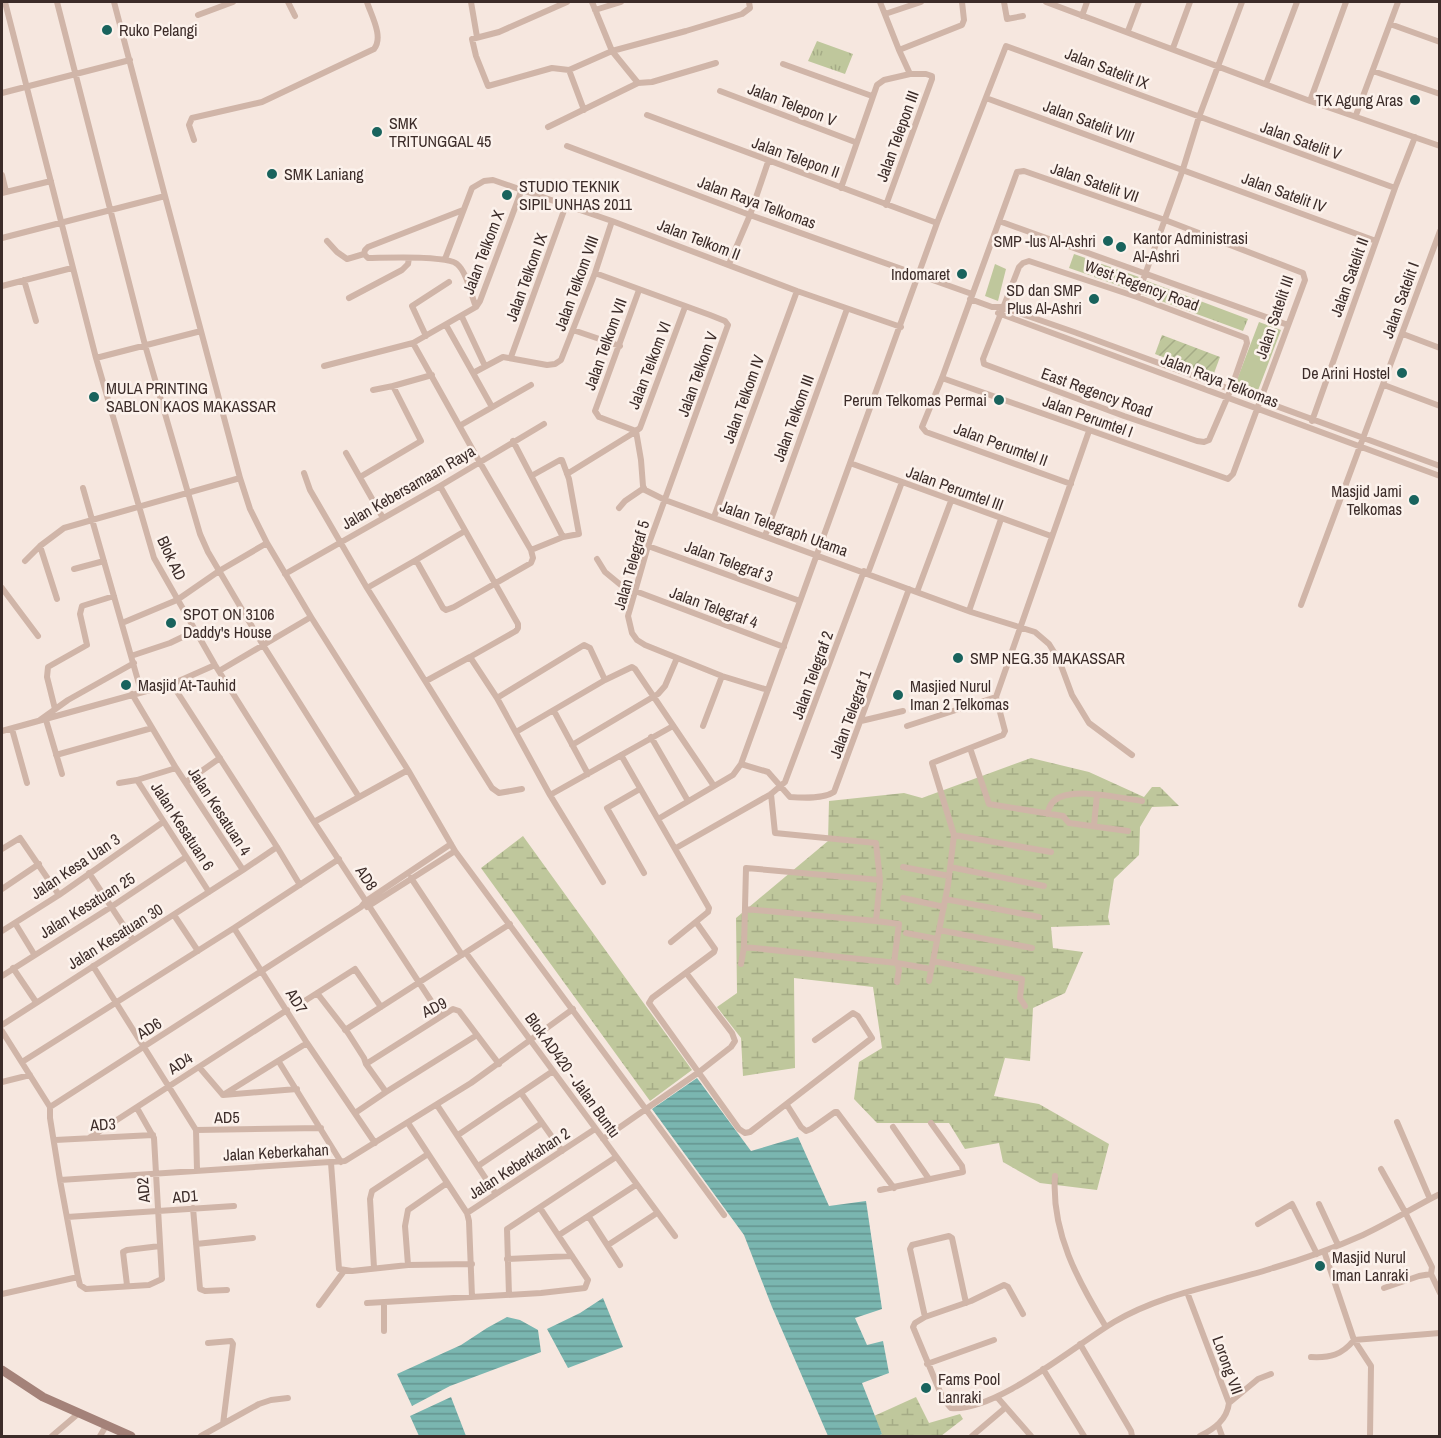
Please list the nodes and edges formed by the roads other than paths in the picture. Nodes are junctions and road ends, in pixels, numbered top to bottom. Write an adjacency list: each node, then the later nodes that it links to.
1 (5, 2): 47 (street, Blok AD)
2 (57, 2): 44 (street)
3 (114, 2): 37 (street)
4 (233, 2): 26 (street)
5 (288, 2): 28 (street)
6 (366, 2): 60 (street)
7 (471, 2): 32 (street)
8 (567, 2): 32 (street)
9 (592, 2): 24 (street)
10 (621, 2): 24 (street)
11 (749, 2): 36 (street)
12 (880, 2): 25 (street)
13 (921, 2): 25 (street)
14 (962, 2): 35 (street)
15 (1004, 2): 29 (street)
16 (1046, 2): 27 (street)
17 (1087, 2): 27 (street)
18 (1139, 2): 31 (street)
19 (1190, 2): 34 (street)
20 (1242, 2): 40 (street)
21 (1297, 2): 46 (street)
22 (1346, 2): 53 (street)
23 (1398, 2): 30 (street)
24 (595, 10): 36 (street)
25 (885, 14): 35 (street)
26 (198, 15)
27 (1082, 15): 31 (street)
28 (295, 16)
29 (1023, 16)
30 (1390, 24): 33 (street); 42 (street)
31 (1128, 31): 34 (street)
32 (477, 37): 41 (street)
33 (1440, 42)
34 (1173, 48): 40 (street)
35 (899, 50): 43 (street)
36 (612, 51): 41 (street); 45 (street)
37 (130, 60): 44 (street); 72 (street)
38 (716, 63): 45 (street)
39 (783, 64): 51 (street)
40 (1218, 66): 46 (street); 57 (street)
41 (569, 70): 54 (street)
42 (1373, 71): 50 (street); 55 (street)
43 (910, 74): 51 (street); 74 (street, Jalan Telepon III)
44 (76, 75): 47 (street); 75 (street)
45 (638, 83): 54 (street)
46 (1266, 84): 53 (street)
47 (26, 87): 49 (street); 67 (street, Blok AD)
48 (720, 91): 61 (street, Jalan Telepon V)
49 (2, 93)
50 (1440, 94)
51 (872, 96): 61 (street)
52 (986, 98): 57 (street, Jalan Satelit IX); 65 (street, Jalan Satelit VIII); 82 (street)
53 (1310, 101): 55 (street)
54 (584, 110): 58 (street)
55 (1356, 115): 59 (street)
56 (647, 116): 64 (street, Jalan Telepon II)
57 (1199, 117): 65 (street); 69 (street, Jalan Satelit V)
58 (548, 127)
59 (1415, 137): 63 (street); 69 (street, Jalan Satelit II)
60 (194, 140)
61 (855, 142): 68 (street)
62 (567, 146): 77 (street, Jalan Raya Telkomas)
63 (1440, 146)
64 (768, 162): 68 (street, Jalan Telepon II); 77 (street)
65 (1183, 169): 79 (street); 86 (street, Jalan Satelit IV)
66 (2, 175): 71 (street)
67 (51, 181): 71 (street); 81 (street, Blok AD)
68 (841, 188): 74 (street, Jalan Telepon II)
69 (1395, 188): 86 (street, Jalan Satelit II)
70 (522, 189): 73 (street, Jalan Telkom II); 76 (street, Jalan Telkom II); 103 (street, Jalan Telkom X)
71 (4, 192)
72 (165, 196): 75 (street); 113 (street)
73 (566, 205): 78 (street, Jalan Telkom II); 122 (street, Jalan Telkom IX)
74 (886, 205): 82 (street, Jalan Telepon II)
75 (111, 210): 81 (street); 119 (street)
76 (463, 210): 87 (street); 89 (street)
77 (750, 215): 90 (street); 94 (street, Jalan Raya Telkomas)
78 (612, 220): 90 (street, Jalan Telkom II); 92 (street, Jalan Telkom VIII)
79 (1165, 220): 80 (street, Jalan Satelit VII); 93 (street); 110 (street, Jalan Satelit III)
80 (999, 221): 93 (street); 100 (street)
81 (62, 222): 84 (street); 91 (street, Blok AD)
82 (937, 223): 94 (street)
83 (1440, 231): 115 (street, Jalan Satelit I)
84 (2, 238)
85 (327, 241): 87 (street)
86 (1376, 241): 138 (street, Jalan Satelit II)
87 (364, 254): 88 (street)
88 (408, 258): 89 (street); 102 (street)
89 (445, 259): 103 (street)
90 (729, 264): 99 (street, Jalan Telkom II)
91 (72, 268): 95 (street); 123 (street, Blok AD)
92 (595, 273): 98 (street, Jalan Telkom V); 112 (street, Jalan Telkom VIII)
93 (1144, 273): 101 (street); 110 (street)
94 (918, 276): 100 (street, Jalan Raya Telkomas); 111 (street)
95 (24, 280): 97 (street); 108 (street)
96 (449, 282): 116 (street)
97 (2, 286)
98 (639, 290): 104 (street, Jalan Telkom V); 120 (street, Jalan Telkom VII)
99 (797, 291): 105 (street, Jalan Telkom II); 168 (street, Jalan Telkom IV)
100 (971, 297): 106 (street, Jalan Raya Telkomas); 128 (street)
101 (1137, 297): 106 (street, West Regency Road); 133 (street, West Regency Road)
102 (349, 298)
103 (476, 307): 107 (street, Jalan Telkom X)
104 (685, 307): 142 (street, Jalan Telkom VI); 164 (street, Jalan Telkom V)
105 (847, 309): 111 (street, Jalan Telkom II); 173 (street, Jalan Telkom III)
106 (1001, 310): 114 (street, Jalan Raya Telkomas); 117 (street, Jalan Raya Telkomas); 134 (street, East Regency Road)
107 (462, 317): 109 (street, Jalan Telkom X); 125 (street)
108 (36, 321)
109 (446, 325): 116 (street, Jalan Telkom X); 126 (street)
110 (1288, 325): 135 (street, Jalan Satelit III)
111 (901, 327): 149 (street)
112 (573, 330): 120 (street); 122 (street, Jalan Telkom VIII)
113 (201, 331): 119 (street); 156 (street)
114 (1074, 332): 117 (street); 133 (street, Jalan Raya Telkomas)
115 (1403, 334): 121 (street); 130 (street, Jalan Satelit I)
116 (426, 336): 118 (street, Jalan Telkom X)
117 (1071, 339): 134 (street, Jalan Raya Telkomas)
118 (413, 343): 124 (street, Jalan Telkom X); 127 (street)
119 (145, 345): 123 (street); 163 (street)
120 (620, 346): 142 (street, Jalan Telkom VII)
121 (1440, 348)
122 (511, 357): 125 (street)
123 (96, 358): 166 (street, Blok AD)
124 (324, 366)
125 (485, 366): 126 (street)
126 (473, 373): 137 (street)
127 (432, 375): 131 (street); 140 (street)
128 (942, 378): 143 (street, Jalan Perumtel I); 159 (street, Jalan Perumtel II)
129 (531, 385): 137 (street)
130 (1384, 385): 136 (street); 144 (street, Jalan Satelit I)
131 (393, 386): 132 (street); 155 (street)
132 (373, 390)
133 (1231, 390): 134 (street); 135 (street, Jalan Raya Telkomas)
134 (1227, 398): 135 (street, Jalan Raya Telkomas)
135 (1258, 404): 138 (street, Jalan Raya Telkomas); 141 (street, Jalan Raya Telkomas); 157 (street, Jalan Satelit III)
136 (1440, 406)
137 (492, 407): 140 (street)
138 (1313, 420): 141 (street, Jalan Satelit II); 144 (street, Jalan Raya Telkomas)
139 (544, 424): 145 (street, Jalan Kebersamaan Raya)
140 (461, 425): 148 (street)
141 (1310, 428): 146 (street, Jalan Raya Telkomas)
142 (635, 431): 152 (street); 162 (street)
143 (1089, 431): 157 (street, Jalan Perumtel I); 159 (street)
144 (1364, 439): 146 (street, Jalan Satelit I); 150 (street, Jalan Raya Telkomas)
145 (513, 441): 148 (street, Jalan Kebersamaan Raya); 153 (street)
146 (1361, 447): 154 (street, Jalan Raya Telkomas); 200 (street, Jalan Satelit I)
147 (346, 453): 155 (street)
148 (479, 461): 160 (street, Jalan Kebersamaan Raya); 180 (street)
149 (850, 463): 158 (street, Jalan Perumtel III); 181 (street)
150 (1440, 466)
151 (304, 472): 176 (street)
152 (567, 474): 153 (street); 175 (street)
153 (532, 476): 175 (street)
154 (1440, 476)
155 (360, 477): 169 (street)
156 (240, 478): 163 (street); 177 (street)
157 (1226, 479)
158 (902, 482): 165 (street, Jalan Perumtel III); 188 (street, Jalan Telegraf 2)
159 (1071, 484): 174 (street)
160 (440, 486): 169 (street, Jalan Kebersamaan Raya); 172 (street)
161 (83, 488): 170 (street)
162 (644, 488): 164 (street, Jalan Telegraph Utama); 167 (street)
163 (186, 493): 166 (street); 187 (street)
164 (664, 500): 168 (street, Jalan Telegraph Utama); 179 (street, Jalan Telegraf 5)
165 (951, 501): 171 (street, Jalan Perumtel III); 195 (street)
166 (138, 506): 170 (street); 198 (street, Blok AD)
167 (619, 508)
168 (714, 517): 173 (street, Jalan Telegraph Utama)
169 (383, 518): 176 (street, Jalan Kebersamaan Raya)
170 (93, 519): 178 (street); 185 (street)
171 (1001, 519): 174 (street, Jalan Perumtel III); 201 (street)
172 (465, 531): 183 (street); 190 (street)
173 (765, 536): 181 (street, Jalan Telegraph Utama)
174 (1051, 536): 204 (street)
175 (563, 537): 180 (street)
176 (340, 542): 189 (street, Jalan Kebersamaan Raya); 192 (street)
177 (267, 543): 187 (street); 189 (street)
178 (40, 546): 184 (street); 197 (street)
179 (648, 546): 194 (street, Jalan Telegraf 5); 199 (street, Jalan Telegraf 3)
180 (531, 550): 190 (street)
181 (817, 554): 188 (street, Jalan Telegraph Utama); 199 (street)
182 (597, 559): 194 (street, Jalan Telegraf 4)
183 (416, 560): 190 (street); 192 (street)
184 (25, 561)
185 (104, 561): 186 (street); 196 (street)
186 (74, 569)
187 (219, 571): 198 (street); 207 (street)
188 (866, 572): 193 (street, Jalan Telegraph Utama); 254 (street, Jalan Telegraf 2)
189 (285, 574): 202 (street)
190 (495, 583): 209 (street)
191 (2, 588): 206 (street)
192 (367, 588): 216 (street)
193 (909, 589): 195 (street, Jalan Telegraph Utama); 229 (street, Jalan Telegraf 1)
194 (635, 592): 208 (street, Jalan Telegraf 4); 210 (street, Jalan Telegraf 5)
195 (918, 592): 201 (street, Jalan Telegraph Utama)
196 (114, 596): 203 (street); 224 (street)
197 (57, 599)
198 (177, 600): 203 (street); 205 (street, Blok AD)
199 (800, 602): 208 (street)
200 (1301, 605)
201 (969, 611): 204 (street, Jalan Telegraph Utama)
202 (310, 617): 207 (street); 246 (street)
203 (122, 622): 211 (street)
204 (1019, 626): 222 (street); 242 (street, Jalan Telegraph Utama)
205 (195, 631): 211 (street); 212 (street, Blok AD)
206 (38, 636)
207 (262, 645): 213 (street); 260 (street)
208 (784, 646): 218 (street)
209 (470, 657): 216 (street); 223 (street)
210 (677, 658): 214 (street, Jalan Telegraf 5); 221 (street)
211 (132, 659): 219 (street); 224 (street)
212 (214, 664): 213 (street, Blok AD); 217 (street)
213 (219, 671): 266 (street, Blok AD)
214 (722, 676): 218 (street, Jalan Telegraf 5); 231 (street)
215 (605, 680): 221 (street); 223 (street); 225 (street)
216 (426, 681): 255 (street)
217 (172, 684): 219 (street); 243 (street)
218 (768, 690): 244 (street)
219 (141, 691): 220 (street)
220 (132, 694): 227 (street); 233 (street, Jalan Kesatuan 4)
221 (653, 697): 230 (street); 238 (street)
222 (996, 697): 232 (street); 239 (street)
223 (497, 698): 236 (street)
224 (55, 709): 228 (street)
225 (554, 711): 236 (street); 238 (street)
226 (903, 711): 229 (street)
227 (46, 720): 228 (street); 240 (street)
228 (38, 721): 234 (street)
229 (861, 722): 254 (street, Jalan Telegraf 1)
230 (673, 726): 237 (street); 253 (street)
231 (703, 726)
232 (907, 726)
233 (152, 728): 240 (street); 245 (street, Jalan Kesatuan 4)
234 (12, 729): 235 (street); 251 (street)
235 (2, 731)
236 (516, 732): 258 (street)
237 (651, 737): 241 (street); 261 (street)
238 (572, 745): 248 (street)
239 (970, 748): 263 (street); 269 (street)
240 (56, 755): 247 (street)
241 (621, 755): 248 (street); 256 (street)
242 (1132, 755)
243 (220, 758): 250 (street); 271 (street)
244 (741, 764): 253 (street); 254 (street)
245 (176, 768): 249 (street, Jalan Kesatuan 6); 250 (street, Jalan Kesatuan 4)
246 (408, 770): 260 (street); 270 (street)
247 (62, 774)
248 (588, 774): 258 (street)
249 (137, 780): 252 (street); 265 (street, Jalan Kesatuan 6)
250 (186, 782): 280 (street, Jalan Kesatuan 4)
251 (27, 783)
252 (120, 783)
253 (714, 786): 261 (street)
254 (782, 786): 257 (street)
255 (522, 789)
256 (640, 789): 264 (street); 282 (street)
257 (771, 794): 272 (street); 285 (street)
258 (550, 795): 286 (street)
259 (1097, 795): 262 (street); 263 (street); 267 (street)
260 (359, 797): 266 (street)
261 (688, 801): 264 (street)
262 (1142, 801)
263 (1047, 814): 267 (street)
264 (658, 819): 272 (street)
265 (163, 822): 275 (street, Jalan Kesatuan 6); 281 (street, Jalan Kesa Uan 3)
266 (314, 822): 276 (street, Blok AD)
267 (1094, 825): 268 (street)
268 (1128, 831)
269 (954, 835): 274 (street); 279 (street)
270 (453, 847): 283 (street, AD6); 303 (street)
271 (277, 848): 280 (street, Jalan Kesatuan 4); 287 (street, Jalan Kesatuan 4)
272 (676, 848): 301 (street)
273 (2, 849): 277 (street)
274 (1051, 852)
275 (186, 857): 290 (street, Jalan Kesatuan 6); 295 (street, Jalan Kesatuan 25)
276 (339, 859): 287 (street, AD8); 294 (street, AD8)
277 (39, 864): 289 (street); 291 (street)
278 (903, 867): 284 (street)
279 (950, 867): 284 (street); 288 (street)
280 (243, 870): 290 (street, Jalan Kesatuan 30)
281 (89, 873): 291 (street, Jalan Kesa Uan 3); 295 (street)
282 (644, 873)
283 (410, 876): 294 (street, AD6); 315 (street, Blok AD420 - Jalan Buntu)
284 (949, 876): 293 (street)
285 (880, 880): 297 (street); 300 (street)
286 (603, 882)
287 (300, 885): 304 (street, AD8)
288 (1044, 886)
289 (2, 889)
290 (209, 892): 298 (street, Jalan Kesatuan 30)
291 (59, 895): 302 (street, Jalan Kesa Uan 3)
292 (903, 898): 296 (street)
293 (945, 899): 296 (street); 299 (street)
294 (368, 904): 322 (street, AD6); 326 (street, AD8)
295 (111, 907): 309 (street); 314 (street, Jalan Kesatuan 25)
296 (944, 907): 305 (street)
297 (745, 909): 300 (street); 311 (street)
298 (174, 915): 309 (street, Jalan Kesatuan 30); 313 (street)
299 (1039, 917)
300 (876, 921): 317 (street)
301 (696, 922): 310 (street); 323 (street)
302 (15, 923): 306 (street, Jalan Kesa Uan 3); 314 (street)
303 (510, 924): 315 (street); 334 (street)
304 (234, 928): 313 (street, AD8); 322 (street, AD7)
305 (939, 930): 308 (street); 312 (street)
306 (2, 931)
307 (906, 933): 308 (street)
308 (938, 939): 316 (street)
309 (133, 940): 319 (street, Jalan Kesatuan 30)
310 (671, 942)
311 (744, 947): 317 (street); 318 (street)
312 (1032, 948)
313 (198, 951): 331 (street, AD8)
314 (34, 954): 320 (street, Jalan Kesatuan 25)
315 (461, 955): 326 (street); 341 (street, Blok AD420 - Jalan Buntu)
316 (933, 962): 321 (street); 332 (street)
317 (896, 963): 321 (street); 327 (street)
318 (741, 964)
319 (93, 966): 329 (street, Jalan Kesatuan 30); 331 (street, AD5)
320 (14, 968): 324 (street, Jalan Kesatuan 25); 329 (street)
321 (932, 969): 325 (street)
322 (262, 972): 335 (street, AD7); 344 (street, AD6)
323 (687, 974): 351 (street); 351 (street)
324 (2, 976)
325 (929, 981)
326 (418, 982): 333 (street); 336 (street, AD8)
327 (897, 982)
328 (317, 993): 330 (street); 333 (street); 338 (street)
329 (36, 1002): 337 (street, Jalan Kesatuan 30)
330 (303, 1002)
331 (115, 1003): 344 (street, AD5); 345 (street, AD8)
332 (1025, 1006)
333 (381, 1007): 338 (street)
334 (573, 1009): 341 (street, Jalan Keberkahan); 363 (street)
335 (287, 1010): 343 (street, AD7); 349 (street, AD4)
336 (441, 1016): 340 (street, AD9); 347 (street, AD9)
337 (2, 1024)
338 (345, 1030): 347 (street)
339 (2, 1031): 345 (street)
340 (477, 1035): 348 (street, AD9); 356 (street)
341 (530, 1040): 348 (street, Jalan Keberkahan); 350 (street, Blok AD420 - Jalan Buntu)
342 (815, 1040): 360 (street)
343 (307, 1043): 346 (street); 364 (street, AD7)
344 (143, 1047): 354 (street, AD5); 361 (street, AD6)
345 (22, 1062): 352 (street)
346 (279, 1062): 355 (street); 358 (street)
347 (366, 1064): 356 (street)
348 (499, 1064): 359 (street, Jalan Keberkahan)
349 (199, 1066): 354 (street, AD4); 358 (street)
350 (553, 1071): 357 (street); 371 (street, Blok AD420 - Jalan Buntu)
351 (699, 1072): 360 (street); 363 (street)
352 (30, 1075): 353 (street); 361 (street)
353 (2, 1082)
354 (168, 1086): 362 (street, AD4); 372 (street, AD5)
355 (297, 1089): 358 (street); 370 (street)
356 (386, 1092): 364 (street)
357 (521, 1093): 367 (street); 374 (street)
358 (223, 1095)
359 (437, 1105): 366 (street, Jalan Keberkahan); 374 (street)
360 (787, 1105): 393 (street)
361 (50, 1107): 377 (street)
362 (137, 1107): 373 (street, AD2); 375 (street, AD4)
363 (646, 1109): 376 (street); 406 (street)
364 (355, 1113): 378 (street, AD7)
365 (1397, 1122): 397 (street)
366 (408, 1123): 378 (street, Jalan Keberkahan); 380 (street)
367 (542, 1123): 379 (street); 384 (street)
368 (931, 1123): 389 (street)
369 (893, 1127): 389 (street)
370 (321, 1128): 372 (street, AD5); 382 (street)
371 (595, 1129): 376 (street, Blok AD420 - Jalan Buntu); 379 (street, Jalan Keberkahan 2)
372 (196, 1130): 386 (street)
373 (153, 1135): 375 (street, AD3); 387 (street, AD2)
374 (458, 1135): 384 (street)
375 (89, 1138): 377 (street, AD3)
376 (603, 1139): 381 (street, Blok AD420 - Jalan Buntu)
377 (55, 1140): 390 (street)
378 (375, 1143): 382 (street, Jalan Keberkahan)
379 (562, 1151): 395 (street, Jalan Keberkahan 2)
380 (428, 1154): 391 (street); 424 (street)
381 (616, 1157): 392 (street, Blok AD420 - Jalan Buntu); 401 (street)
382 (340, 1162): 383 (street, Jalan Keberkahan)
383 (331, 1163): 386 (street, Jalan Keberkahan); 425 (street)
384 (478, 1166): 395 (street)
385 (1381, 1169): 403 (street)
386 (197, 1170): 387 (street, Jalan Keberkahan)
387 (155, 1173): 390 (street, Jalan Keberkahan); 402 (street, AD2)
388 (1055, 1176): 442 (street)
389 (930, 1179): 393 (street)
390 (60, 1180): 407 (street)
391 (447, 1183): 404 (street); 422 (street)
392 (636, 1185): 405 (street, Blok AD420 - Jalan Buntu); 408 (street)
393 (894, 1188): 394 (street)
394 (880, 1190)
395 (496, 1194): 404 (street, Jalan Keberkahan 2)
396 (1440, 1194): 397 (street)
397 (1430, 1199): 403 (street)
398 (1318, 1204): 415 (street)
399 (234, 1206): 400 (street, AD1)
400 (193, 1208): 402 (street, AD1); 413 (street)
401 (540, 1208): 410 (street); 420 (street)
402 (158, 1211): 407 (street, AD1); 416 (street, AD2)
403 (1405, 1212): 415 (street); 426 (street)
404 (467, 1213): 421 (street, Jalan Keberkahan 2)
405 (657, 1214): 411 (street, Blok AD420 - Jalan Buntu); 414 (street)
406 (724, 1215)
407 (67, 1217): 427 (street)
408 (589, 1217): 410 (street); 414 (street)
409 (1258, 1224): 418 (street)
410 (559, 1235): 419 (street)
411 (675, 1236)
412 (253, 1238): 413 (street)
413 (196, 1244): 430 (street)
414 (608, 1245): 423 (street)
415 (1338, 1245): 417 (street)
416 (160, 1246): 428 (street, AD2); 428 (street)
417 (1324, 1251): 418 (street); 446 (street)
418 (1317, 1254): 431 (street)
419 (572, 1256): 420 (street); 434 (street)
420 (507, 1259): 434 (street)
421 (472, 1263): 422 (street); 435 (street, Jalan Keberkahan 2)
422 (408, 1265): 424 (street)
423 (620, 1265)
424 (374, 1268): 425 (street)
425 (344, 1271): 439 (street)
426 (1431, 1274): 429 (street); 432 (street)
427 (78, 1277): 428 (street); 433 (street)
428 (127, 1285)
429 (1384, 1288)
430 (227, 1290)
431 (1187, 1292): 442 (street); 456 (street, Lorong VII)
432 (1440, 1293)
433 (2, 1294)
434 (509, 1295): 435 (street)
435 (472, 1297): 437 (street)
436 (367, 1303): 437 (street)
437 (384, 1303): 443 (street)
438 (966, 1303): 440 (street); 441 (street); 441 (street)
439 (319, 1305)
440 (1023, 1314)
441 (925, 1317): 450 (street)
442 (1106, 1327): 448 (street)
443 (384, 1331)
444 (1440, 1334): 446 (street)
445 (994, 1340): 450 (street)
446 (1354, 1340): 449 (street); 472 (street)
447 (208, 1343): 459 (street)
448 (1080, 1344): 451 (street); 469 (street)
449 (1311, 1357)
450 (927, 1364): 454 (street)
451 (1043, 1369): 454 (street); 468 (street)
452 (2, 1370): 458 (main road)
453 (1271, 1374): 456 (street)
454 (997, 1397): 457 (street)
455 (288, 1398): 459 (street)
456 (1229, 1403): 460 (street, Lorong VII)
457 (1005, 1408): 466 (street); 467 (street)
458 (79, 1413): 461 (main road); 462 (street)
459 (223, 1424): 465 (street)
460 (1218, 1425): 470 (street, Lorong VII); 471 (street)
461 (106, 1426): 463 (street); 464 (main road)
462 (52, 1437)
463 (100, 1437)
464 (131, 1437)
465 (201, 1437)
466 (972, 1437)
467 (1031, 1437)
468 (1084, 1437)
469 (1132, 1437)
470 (1200, 1437)
471 (1222, 1437)
472 (1370, 1437)

